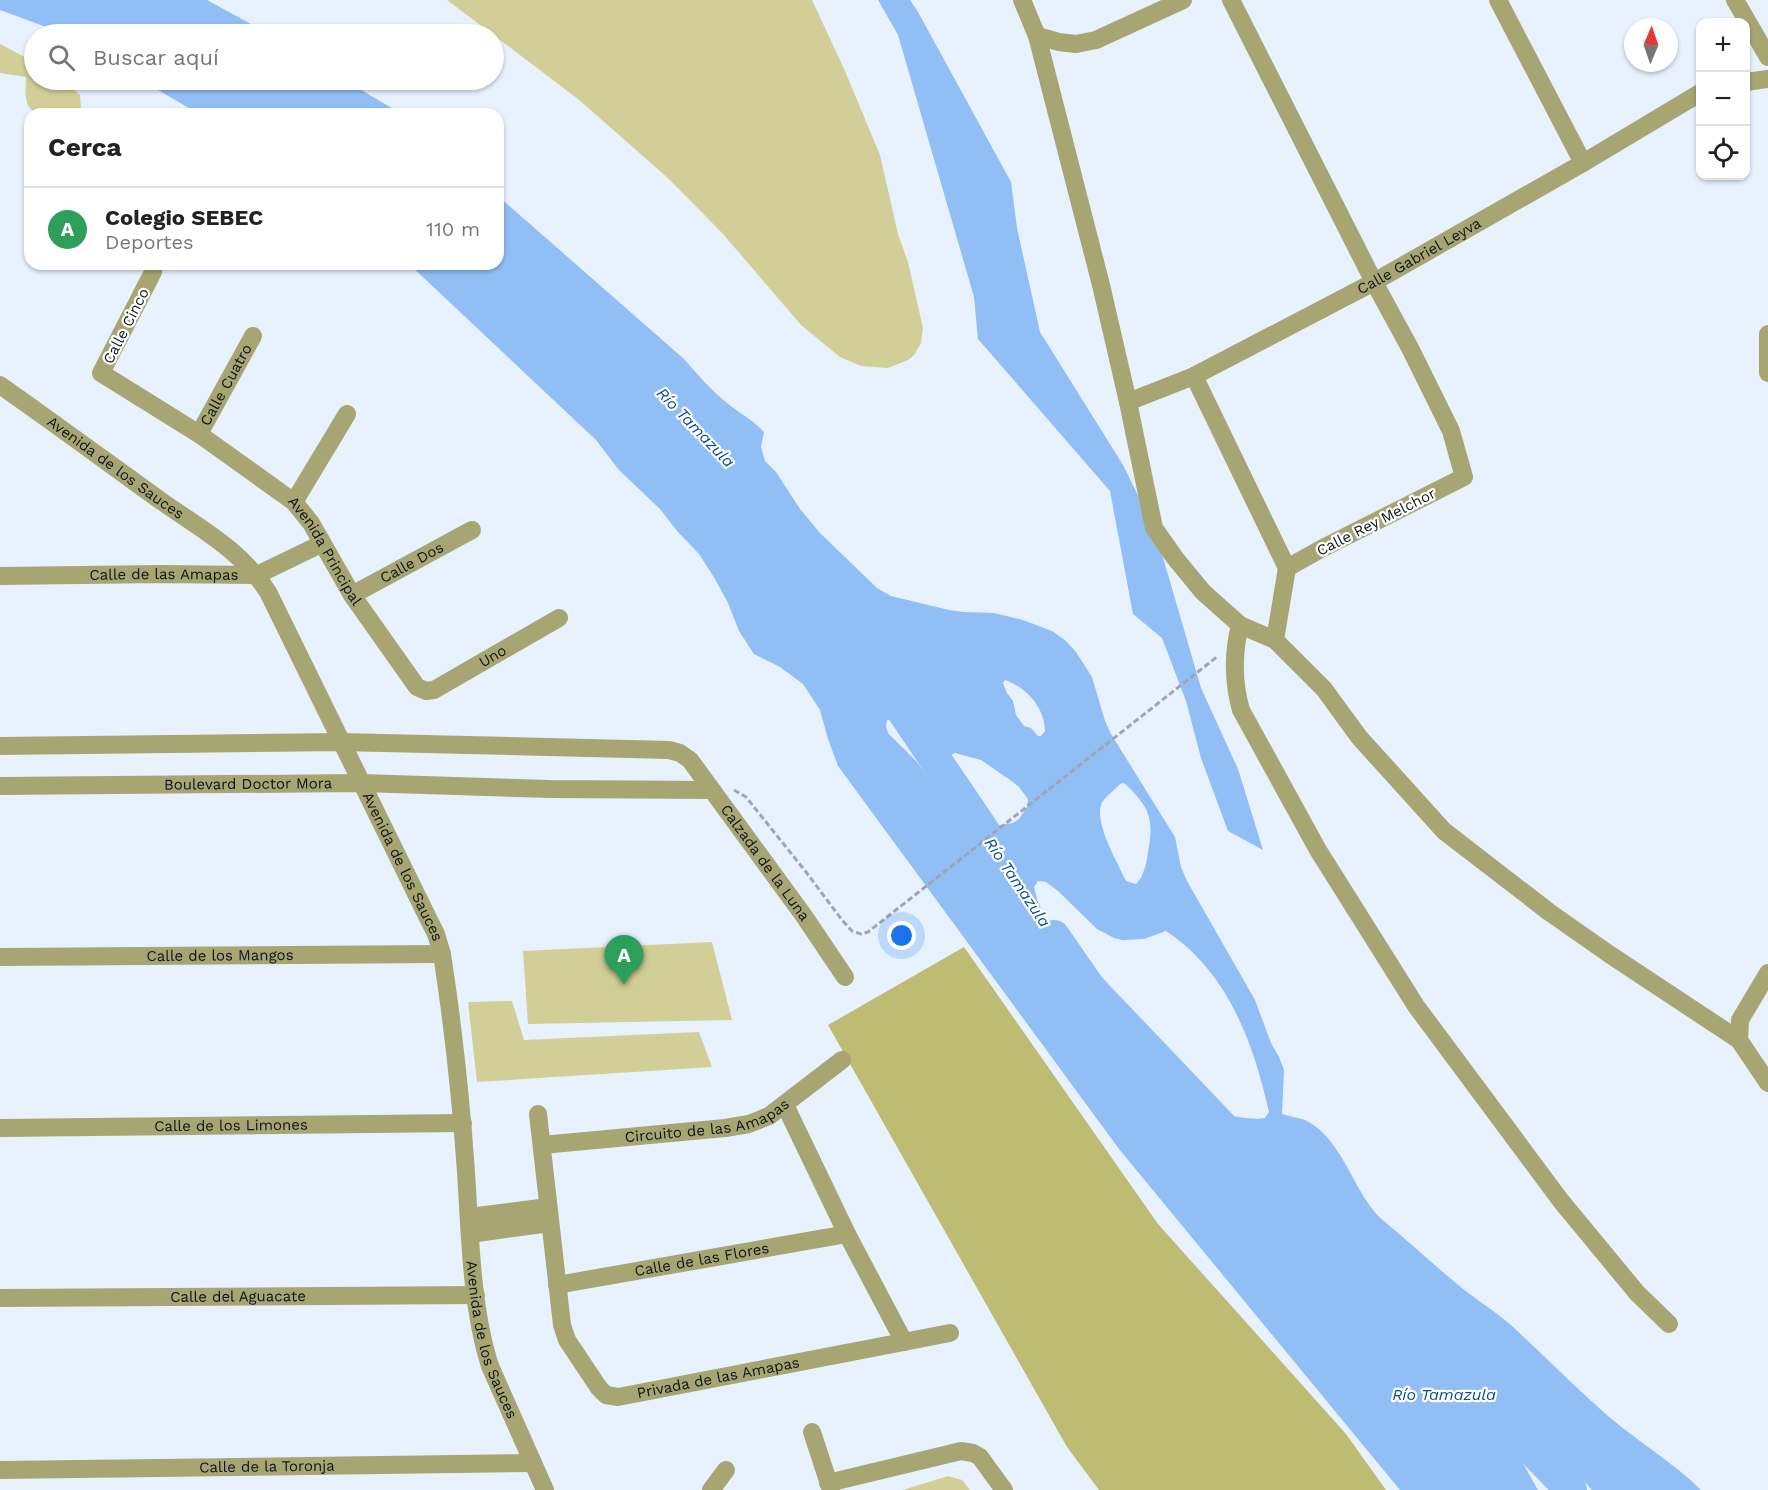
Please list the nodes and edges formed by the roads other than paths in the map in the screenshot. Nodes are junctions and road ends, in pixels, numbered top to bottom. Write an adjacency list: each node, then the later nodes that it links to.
1 (1022, 0): 6 (street)
2 (1183, 0): 6 (street)
3 (1231, 0): 13 (street)
4 (1498, 0): 11 (street)
5 (1735, 0): 7 (street)
6 (1038, 36): 19 (street)
7 (1768, 57)
8 (1768, 79): 9 (street)
9 (1750, 81)
10 (1696, 96): 11 (street, Calle Gabriel Leyva)
11 (1582, 163): 13 (street, Calle Gabriel Leyva)
12 (153, 272): 21 (street, Calle Cinco)
13 (1374, 282): 17 (street, Calle Gabriel Leyva); 25 (street, Calle Rey Melchor)
14 (1768, 334): 16 (street)
15 (253, 336): 21 (street, Calle Cuatro)
16 (1768, 373)
17 (1194, 376): 19 (street, Calle Gabriel Leyva); 25 (street)
18 (0, 385): 26 (street, Avenida de los Sauces)
19 (1128, 402): 30 (street)
20 (347, 414): 22 (street)
21 (199, 434): 22 (street, Avenida Principal)
22 (294, 502): 24 (street, Avenida Principal)
23 (471, 531): 28 (street, Calle Dos)
24 (321, 544): 26 (street, Calle de las Amapas); 28 (street, Avenida Principal)
25 (1287, 568): 31 (street)
26 (257, 575): 27 (street, Calle de las Amapas); 33 (street, Avenida de los Sauces)
27 (0, 576)
28 (352, 595): 32 (street, Avenida Principal)
29 (559, 618): 32 (street, Uno)
30 (1240, 625): 31 (street); 56 (street)
31 (1275, 640): 42 (street)
32 (426, 692)
33 (341, 742): 34 (street); 35 (street, Avenida de los Sauces); 37 (street, Calzada de la Luna)
34 (0, 746)
35 (361, 783): 36 (street, Boulevard Doctor Mora); 37 (street, Boulevard Doctor Mora); 38 (street, Avenida de los Sauces)
36 (0, 786)
37 (712, 790): 41 (street, Calzada de la Luna)
38 (442, 954): 39 (street, Calle de los Mangos); 47 (street, Avenida de los Sauces)
39 (0, 957)
40 (1768, 973): 42 (street)
41 (845, 977)
42 (1739, 1040): 44 (street)
43 (842, 1060): 45 (street)
44 (1768, 1083)
45 (785, 1105): 49 (street, Circuito de las Amapas); 52 (street, Circuito de las Amapas)
46 (538, 1114): 49 (street)
47 (463, 1124): 48 (street, Calle de los Limones); 51 (street, Avenida de los Sauces)
48 (0, 1128)
49 (542, 1145): 50 (street)
50 (549, 1215): 51 (street); 53 (street)
51 (470, 1226): 54 (street, Avenida de los Sauces)
52 (847, 1234): 53 (street, Calle de las Flores); 58 (street, Circuito de las Amapas)
53 (557, 1285): 58 (street, Privada de las Amapas)
54 (476, 1295): 55 (street, Calle del Aguacate); 60 (street, Avenida de los Sauces)
55 (0, 1298)
56 (1669, 1324)
57 (950, 1333): 58 (street, Privada de las Amapas)
58 (904, 1342)
59 (812, 1432): 63 (street)
60 (533, 1462): 61 (street, Calle de la Toronja); 64 (street, Avenida de los Sauces)
61 (0, 1470)
62 (726, 1470): 65 (street)
63 (830, 1486): 66 (street)
64 (545, 1490)
65 (711, 1490)
66 (1004, 1490)

